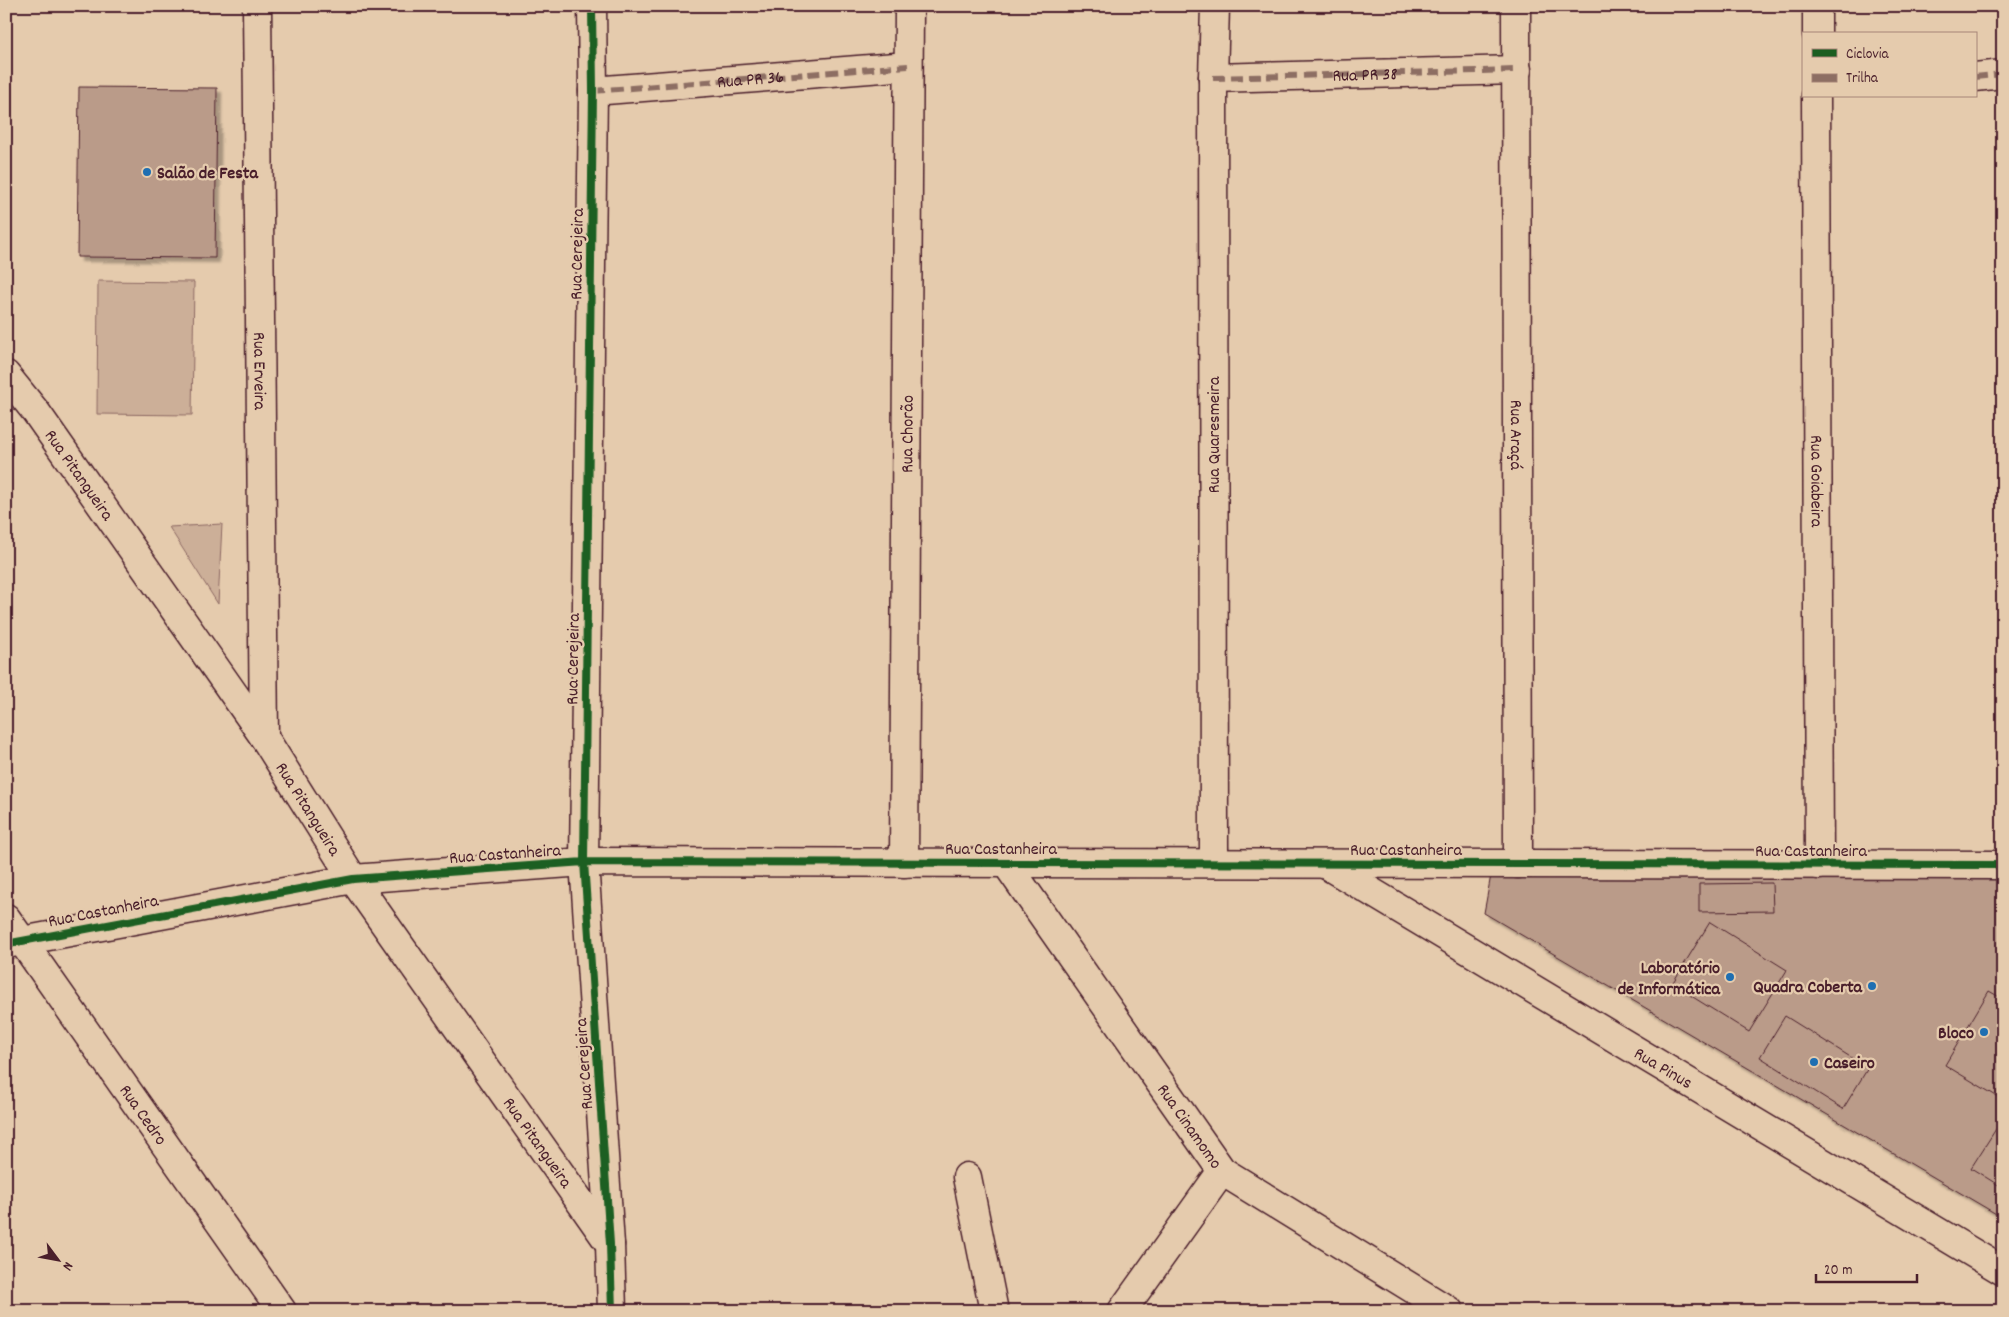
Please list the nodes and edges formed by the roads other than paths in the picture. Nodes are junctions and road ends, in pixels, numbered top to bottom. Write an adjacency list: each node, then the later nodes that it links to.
1 (257, 6): 16 (street, Rua Erveira)
2 (592, 6): 13 (street, Rua Cerejeira)
3 (909, 6): 8 (street, Rua Chorão)
4 (1215, 6): 12 (street, Rua Quaresmeira)
5 (1516, 6): 9 (street, Rua Araçá)
6 (1818, 6): 7 (street)
7 (1817, 32)
8 (908, 66): 13 (street, Rua PR 36); 18 (street, Rua Chorão)
9 (1517, 70): 12 (street, Rua PR 38); 22 (street, Rua Araçá)
10 (2003, 74): 11 (street)
11 (1976, 76)
12 (1213, 78): 20 (street, Rua Quaresmeira)
13 (593, 91): 17 (street, Rua Cerejeira)
14 (1816, 98): 23 (street, Rua Goiabeira)
15 (6, 375): 16 (street, Rua Pitangueira)
16 (264, 737): 25 (street, Rua Pitangueira)
17 (584, 862): 18 (street, Rua Castanheira); 25 (street, Rua Castanheira); 30 (street, Rua Cerejeira)
18 (904, 863): 19 (street, Rua Castanheira)
19 (1006, 863): 20 (street, Rua Castanheira); 28 (street, Rua Cinamomo)
20 (1214, 863): 21 (street, Rua Castanheira)
21 (1325, 864): 22 (street, Rua Castanheira); 31 (street, Rua Pinus)
22 (1518, 864): 23 (street, Rua Castanheira)
23 (1818, 865): 24 (street, Rua Castanheira)
24 (2003, 865)
25 (353, 878): 27 (street, Rua Castanheira); 30 (street, Rua Pitangueira)
26 (6, 918): 27 (street, Rua Cedro)
27 (14, 942): 32 (street, Rua Cedro)
28 (1222, 1171): 35 (street); 36 (street, Rua Cinamomo)
29 (967, 1177): 34 (street)
30 (610, 1244): 33 (street, Rua Cerejeira)
31 (2003, 1271)
32 (282, 1311)
33 (612, 1311)
34 (994, 1311)
35 (1122, 1311)
36 (1449, 1311)

